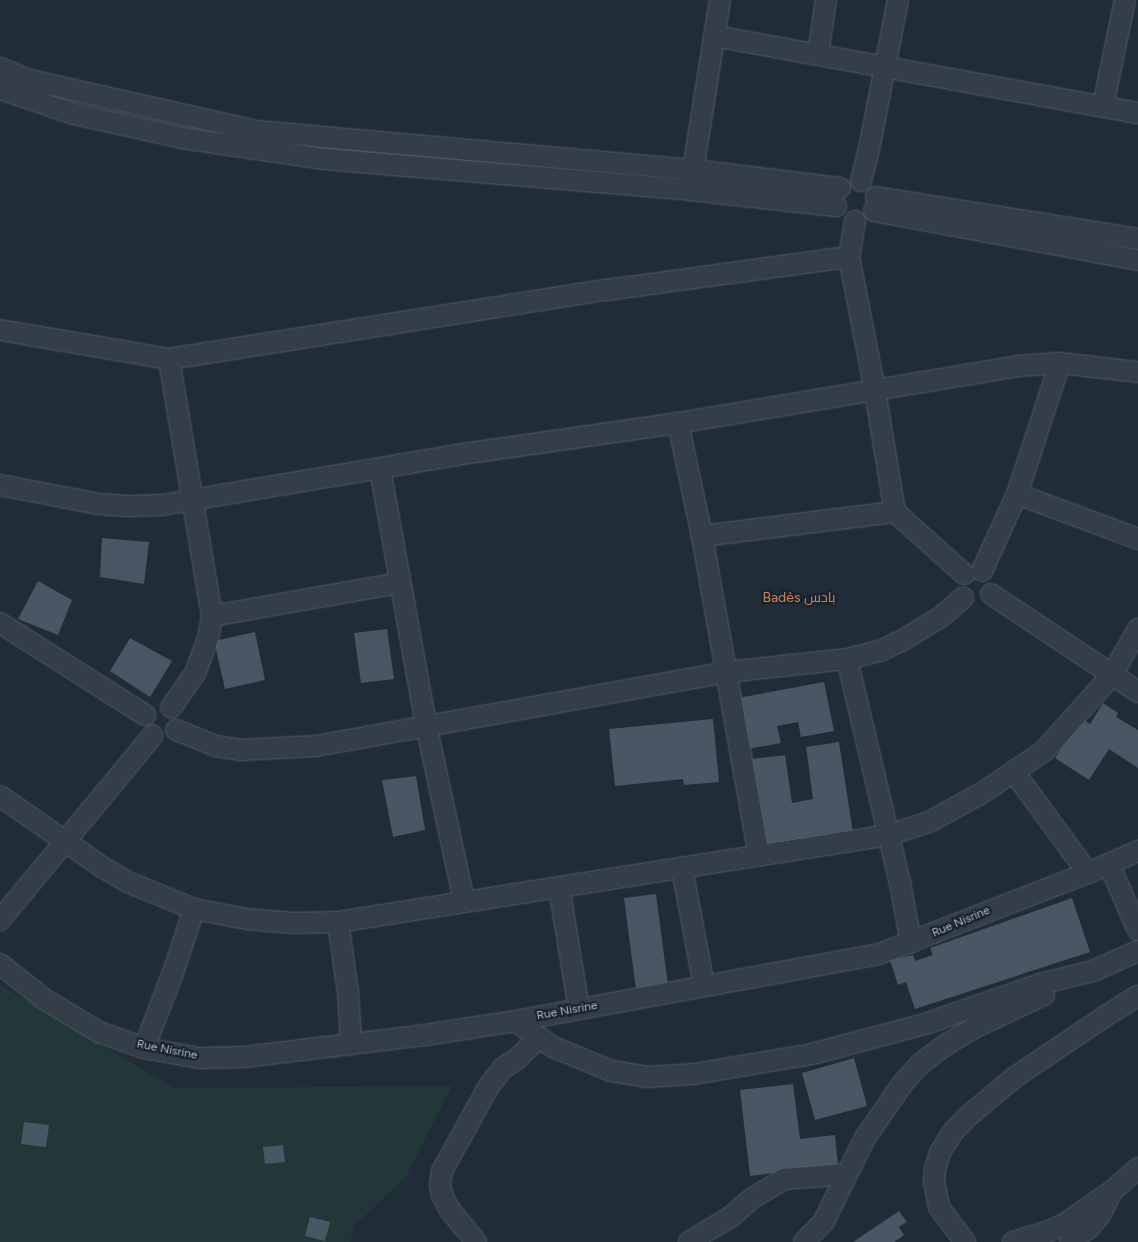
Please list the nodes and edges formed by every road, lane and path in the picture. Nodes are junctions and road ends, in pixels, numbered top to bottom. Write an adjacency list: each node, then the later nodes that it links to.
1 (720, 0): 5 (street)
2 (826, 0): 6 (street)
3 (898, 0): 7 (street)
4 (1125, 0): 10 (street)
5 (714, 36): 6 (street); 12 (street)
6 (818, 54): 7 (street)
7 (886, 67): 10 (street); 13 (street)
8 (0, 68): 12 (street)
9 (0, 89): 14 (street)
10 (1103, 106): 11 (street)
11 (1138, 113)
12 (694, 170): 14 (street); 15 (street)
13 (861, 181): 15 (street); 16 (street)
14 (690, 190): 15 (street)
15 (838, 197): 17 (street)
16 (875, 204): 17 (street); 19 (street)
17 (855, 221): 20 (street)
18 (1138, 239): 19 (street)
19 (1081, 240): 21 (street)
20 (849, 258): 23 (street); 26 (street)
21 (1138, 260)
22 (0, 330): 23 (street)
23 (169, 359): 31 (street)
24 (1060, 363): 25 (street); 26 (street); 30 (street)
25 (1138, 372)
26 (875, 391): 27 (street); 32 (street)
27 (678, 423): 28 (street); 33 (street)
28 (380, 469): 31 (street); 36 (street)
29 (0, 485): 31 (street)
30 (1017, 494): 34 (street); 35 (street)
31 (192, 501): 39 (street)
32 (895, 512): 33 (street); 35 (street)
33 (702, 536): 43 (street)
34 (1138, 539)
35 (973, 573): 37 (street); 38 (street)
36 (399, 583): 39 (street); 48 (street)
37 (991, 594): 38 (street); 44 (street)
38 (963, 598): 42 (street)
39 (212, 616): 46 (street)
40 (0, 623): 47 (street)
41 (1138, 629): 44 (street)
42 (847, 659): 43 (street); 53 (street)
43 (727, 672): 48 (street); 56 (street)
44 (1112, 676): 45 (street); 51 (street)
45 (1138, 692)
46 (171, 708): 47 (street); 49 (street)
47 (145, 715): 50 (street)
48 (426, 725): 49 (street); 61 (street)
49 (176, 730): 50 (street)
50 (152, 736): 54 (street)
51 (1014, 772): 53 (street); 59 (street)
52 (0, 796): 54 (street)
53 (889, 835): 56 (street); 66 (street)
54 (64, 841): 62 (street); 63 (street)
55 (1138, 851): 57 (street, Rue Nisrine)
56 (759, 855): 58 (street)
57 (1109, 864): 59 (street, Rue Nisrine); 65 (street)
58 (682, 868): 60 (street); 70 (street)
59 (1088, 873): 66 (street, Rue Nisrine)
60 (559, 887): 61 (street); 72 (street)
61 (464, 901): 64 (street)
62 (194, 909): 64 (street); 76 (street)
63 (0, 920)
64 (338, 922): 75 (street)
65 (1138, 930)
66 (911, 943): 70 (street, Rue Nisrine)
67 (1138, 951): 69 (street)
68 (0, 964): 76 (street, Rue Nisrine)
69 (1093, 972): 74 (street); 78 (street)
70 (704, 986): 72 (street, Rue Nisrine)
71 (1138, 996): 83 (street)
72 (579, 1009): 73 (street, Rue Nisrine)
73 (515, 1021): 74 (street); 75 (street, Rue Nisrine)
74 (539, 1037): 80 (street)
75 (351, 1043): 76 (street, Rue Nisrine)
76 (144, 1048)
77 (1138, 1168): 79 (street)
78 (847, 1174): 81 (street); 82 (street)
79 (1112, 1191): 84 (street); 85 (street)
80 (476, 1242)
81 (689, 1242)
82 (804, 1242)
83 (965, 1242)
84 (1013, 1242)
85 (1070, 1242)

